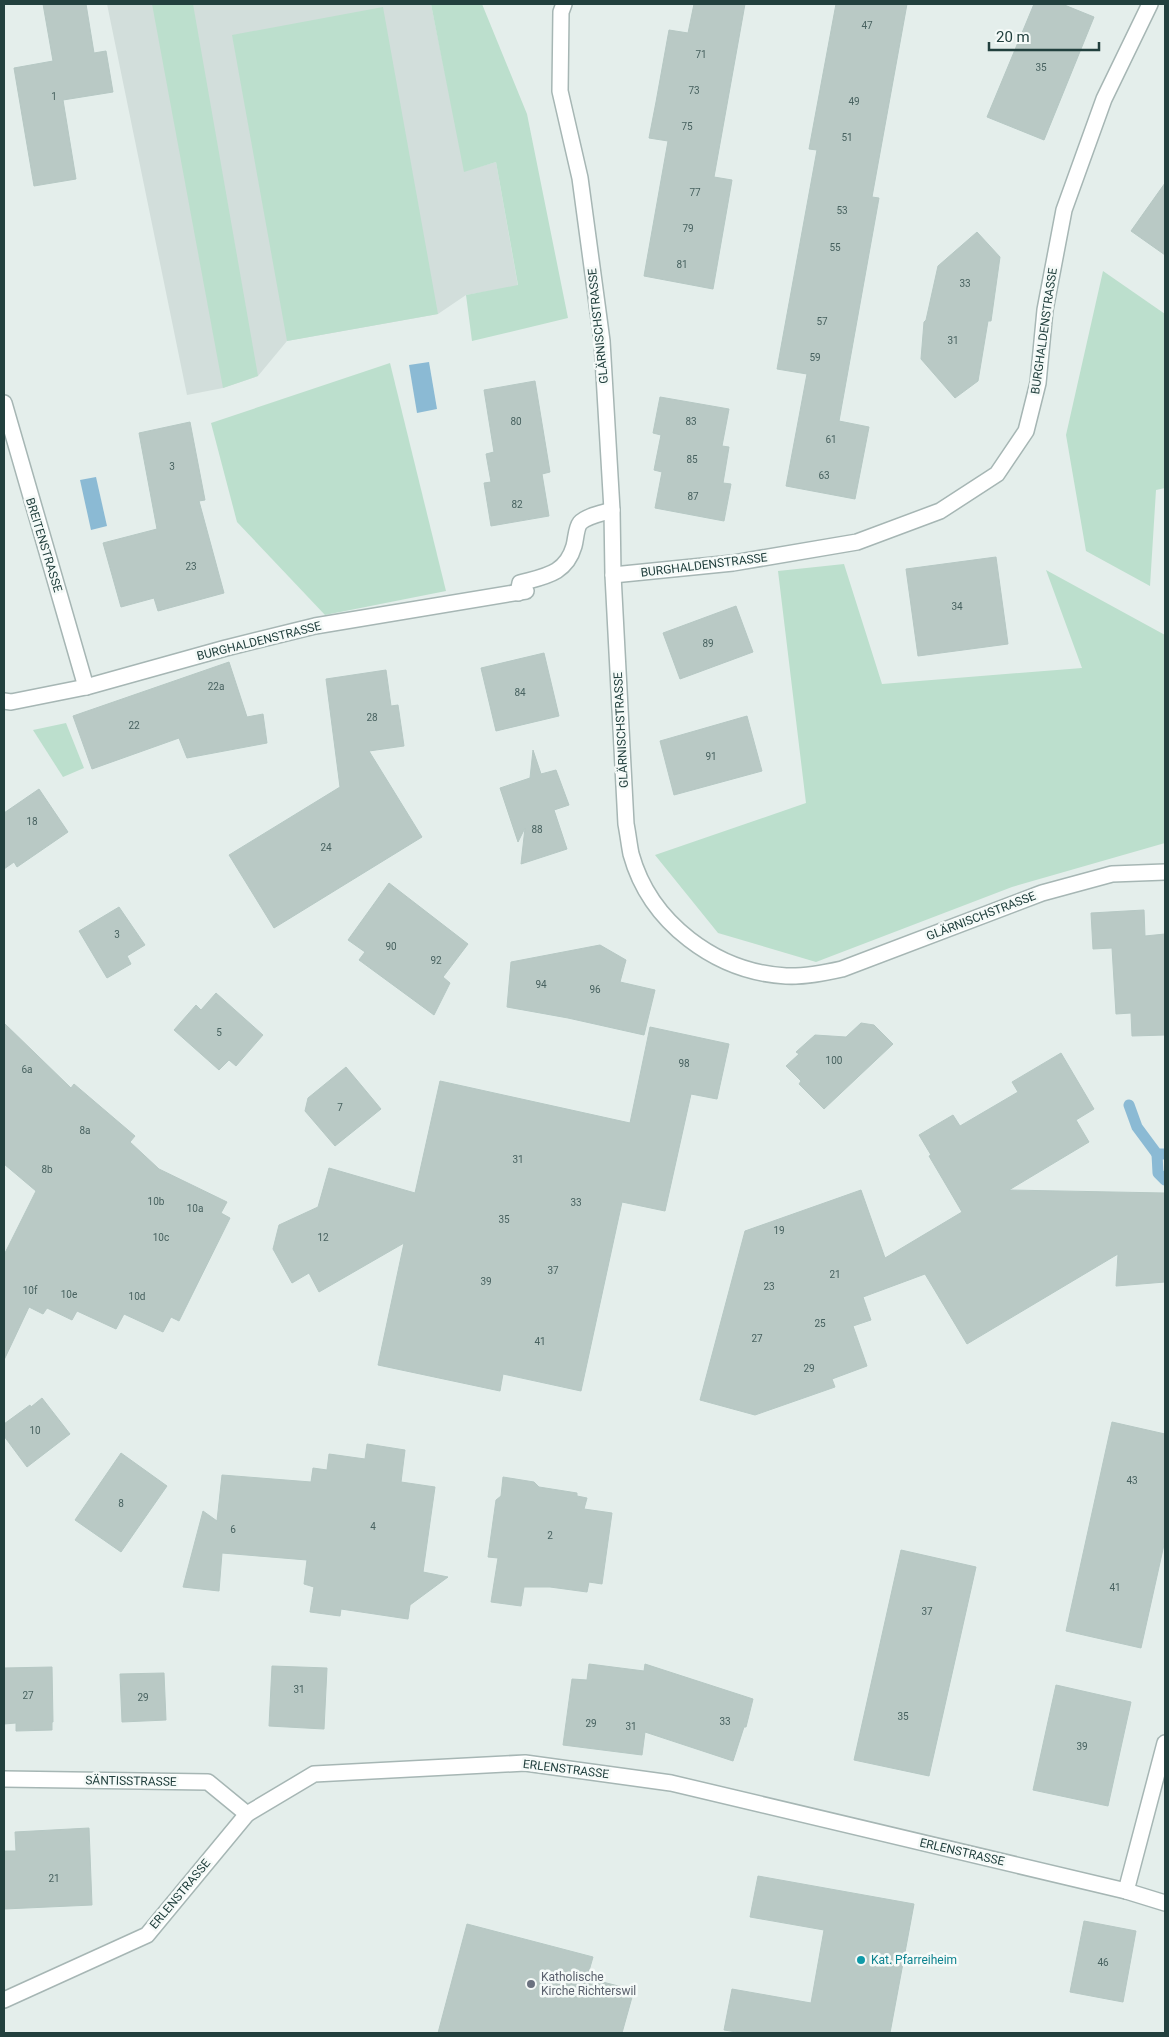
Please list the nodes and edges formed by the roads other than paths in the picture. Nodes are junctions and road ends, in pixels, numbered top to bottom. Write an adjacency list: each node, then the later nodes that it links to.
1 (564, 4): 4 (street, GLÄRNISCHSTRASSE)
2 (1150, 4): 5 (street, BURGHALDENSTRASSE)
3 (4, 403): 6 (street, BREITENSTRASSE)
4 (612, 510): 5 (street, GLÄRNISCHSTRASSE); 6 (street, BURGHALDENSTRASSE)
5 (613, 575): 8 (street, GLÄRNISCHSTRASSE)
6 (86, 687): 7 (street, BURGHALDENSTRASSE)
7 (4, 701)
8 (1165, 872)
9 (1165, 1743): 12 (street)
10 (4, 1780): 11 (street, SÄNTISSTRASSE)
11 (247, 1814): 12 (street, ERLENSTRASSE); 14 (street, ERLENSTRASSE)
12 (1126, 1891): 13 (street, ERLENSTRASSE)
13 (1165, 1903)
14 (4, 2000)

